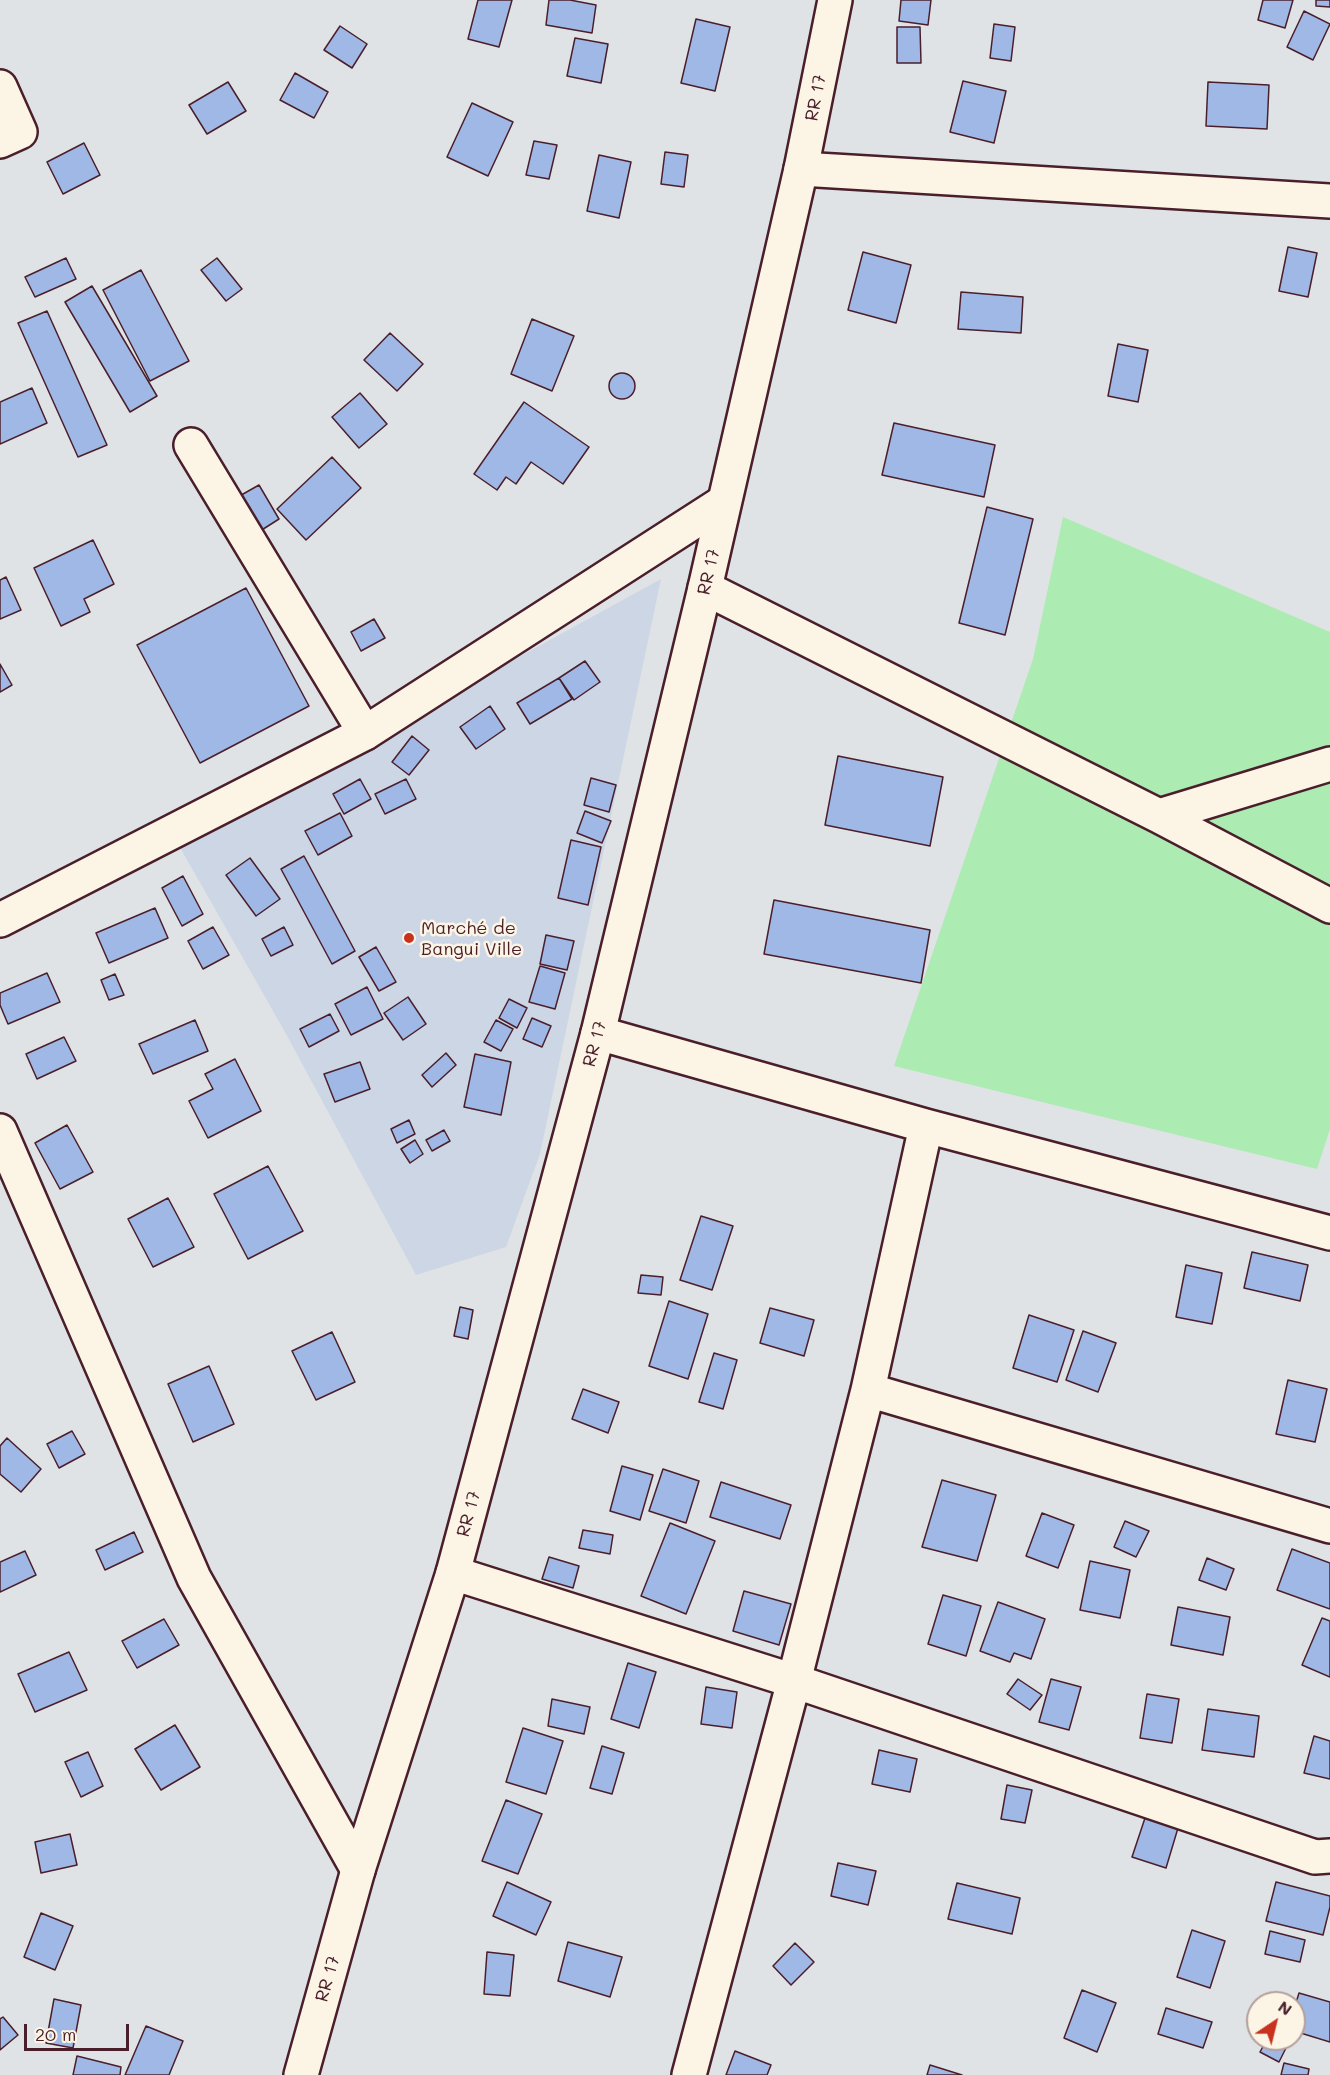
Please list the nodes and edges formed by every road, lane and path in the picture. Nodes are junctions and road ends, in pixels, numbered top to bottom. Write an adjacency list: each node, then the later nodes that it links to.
1 (835, 0): 4 (street, RR 17 / RR 17)
2 (0, 87): 3 (street)
3 (0, 141)
4 (801, 169): 5 (street); 7 (street, RR 17 / RR 17)
5 (1330, 201)
6 (191, 445): 9 (street)
7 (724, 502): 8 (street, RR 17 / RR 17); 9 (street)
8 (705, 588): 11 (street); 14 (street, RR 17 / RR 17)
9 (365, 733): 13 (street)
10 (1330, 765): 11 (street)
11 (1159, 816): 12 (street)
12 (1330, 906)
13 (0, 920)
14 (598, 1033): 15 (street); 20 (street, RR 17 / RR 17)
15 (926, 1126): 17 (street); 18 (street)
16 (0, 1131): 23 (street)
17 (1330, 1233)
18 (868, 1390): 19 (street); 21 (street)
19 (1330, 1526)
20 (453, 1573): 21 (street); 23 (street, RR 17 / RR 17)
21 (794, 1681): 22 (street); 25 (street)
22 (1330, 1856)
23 (358, 1870): 24 (street, RR 17 / RR 17)
24 (301, 2075)
25 (689, 2075)

